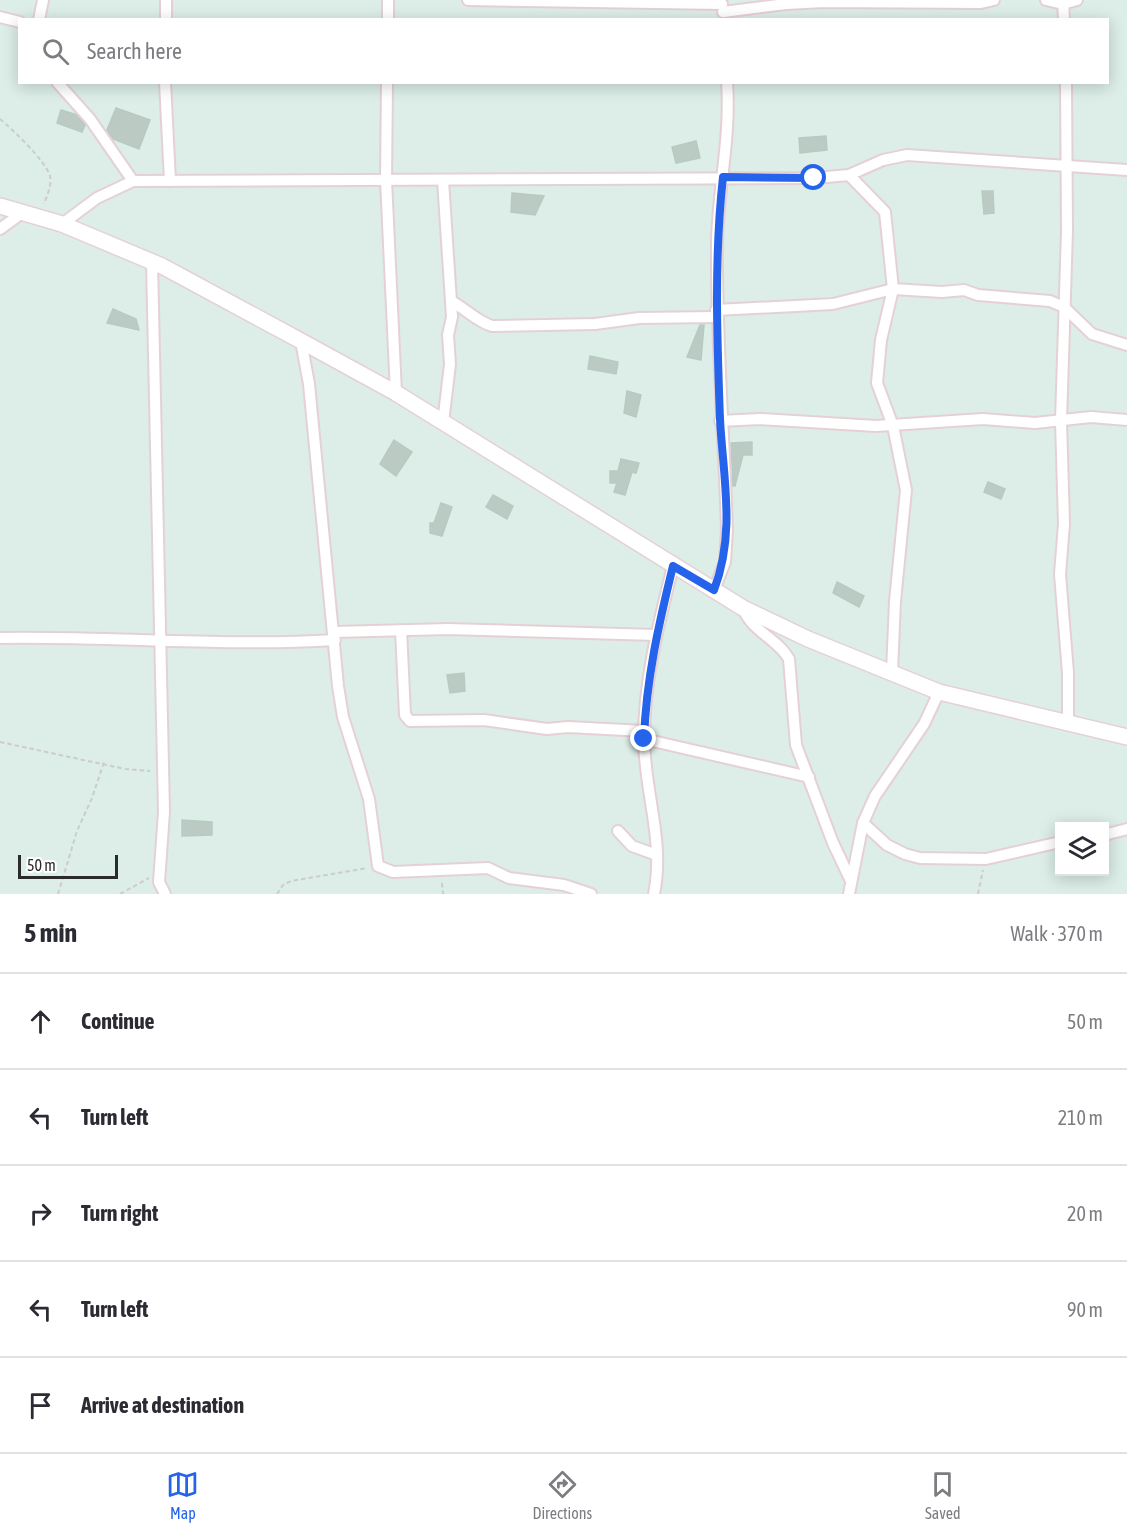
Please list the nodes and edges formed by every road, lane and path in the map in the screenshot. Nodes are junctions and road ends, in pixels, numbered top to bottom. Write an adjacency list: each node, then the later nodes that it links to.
1 (43, 0): 12 (street)
2 (166, 0): 13 (street)
3 (388, 0): 14 (street)
4 (468, 0): 8 (street)
5 (994, 0): 10 (street)
6 (1046, 0): 9 (street)
7 (1077, 0): 9 (street)
8 (550, 1): 10 (street)
9 (1063, 2): 15 (street)
10 (722, 9)
11 (0, 17): 16 (street)
12 (39, 18)
13 (166, 18)
14 (388, 18)
15 (1064, 18)
16 (18, 22)
17 (59, 84): 29 (street)
18 (165, 84): 30 (street)
19 (387, 84): 27 (street)
20 (727, 84): 26 (street)
21 (1066, 84): 23 (street)
22 (0, 120): 33 (path)
23 (1066, 165): 24 (street); 25 (street); 39 (street)
24 (1127, 170)
25 (849, 175): 26 (street); 37 (street)
26 (723, 177): 28 (street); 40 (street)
27 (386, 180): 28 (street); 30 (street); 43 (street)
28 (443, 180): 38 (street)
29 (133, 181): 30 (street); 34 (street)
30 (170, 181)
31 (0, 206): 32 (main road)
32 (22, 213): 33 (main road); 35 (street)
33 (39, 218): 34 (main road)
34 (62, 224): 36 (main road)
35 (0, 229)
36 (152, 262): 41 (main road); 56 (street)
37 (893, 289): 39 (street); 40 (street); 48 (street)
38 (451, 301): 40 (street); 47 (street)
39 (1064, 307): 42 (street); 46 (street)
40 (716, 314): 45 (street)
41 (301, 341): 43 (main road); 54 (street)
42 (1127, 345)
43 (396, 393): 47 (main road)
44 (1127, 420): 46 (street)
45 (720, 421): 48 (street); 50 (street)
46 (1061, 421): 48 (street); 59 (street)
47 (443, 423): 49 (main road)
48 (893, 426): 57 (street)
49 (673, 566): 50 (main road); 53 (street)
50 (714, 590): 51 (main road)
51 (742, 608): 57 (main road); 65 (street)
52 (401, 630): 53 (street); 54 (street); 60 (street)
53 (656, 635): 60 (street)
54 (335, 636): 56 (street); 73 (street)
55 (0, 638): 56 (street)
56 (161, 639): 64 (street)
57 (892, 672): 58 (main road)
58 (939, 692): 59 (main road); 66 (street)
59 (1068, 722): 61 (main road)
60 (644, 735): 65 (street); 71 (street)
61 (1127, 737)
62 (0, 742): 63 (path)
63 (104, 762): 64 (path); 76 (path)
64 (161, 772): 74 (street)
65 (809, 777): 75 (street)
66 (863, 823): 72 (street); 75 (street)
67 (1127, 829): 69 (street)
68 (618, 831): 71 (street)
69 (1109, 834)
70 (1055, 843): 72 (street)
71 (657, 855): 81 (street)
72 (986, 859): 83 (path)
73 (378, 866): 79 (path); 80 (street)
74 (159, 874): 77 (path); 78 (street)
75 (850, 881): 82 (street)
76 (58, 894)
77 (120, 894)
78 (165, 894)
79 (277, 894)
80 (591, 894)
81 (654, 894)
82 (849, 894)
83 (978, 894)

